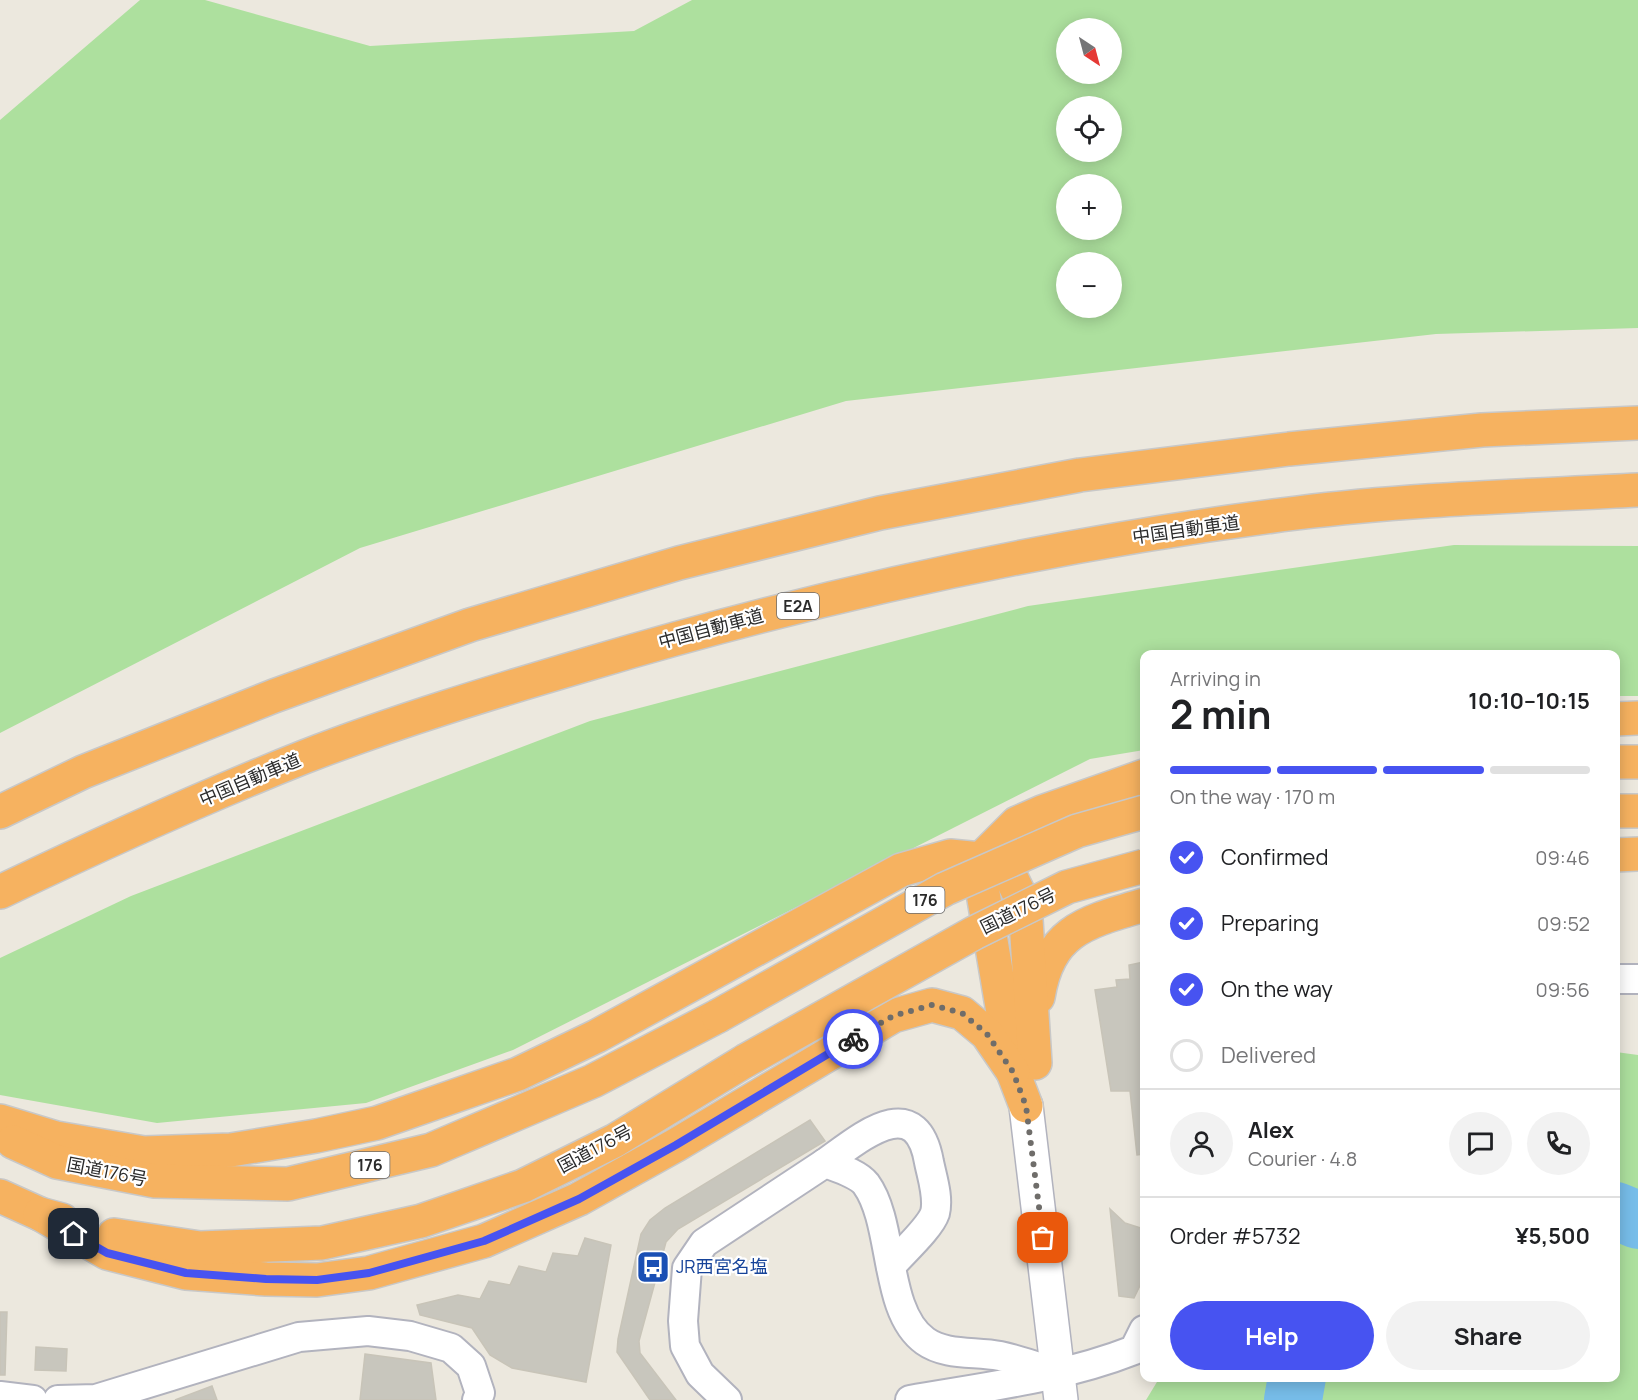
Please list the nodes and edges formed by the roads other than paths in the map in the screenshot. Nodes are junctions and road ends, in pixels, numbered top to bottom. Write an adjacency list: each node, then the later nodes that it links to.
1 (1638, 423): 10 (highway)
2 (1638, 490): 16 (highway, 中国自動車道 / E2A)
3 (1638, 718): 4 (highway)
4 (1620, 719)
5 (1620, 762): 6 (highway)
6 (1638, 762)
7 (1140, 777): 14 (highway)
8 (1620, 811): 9 (highway)
9 (1638, 811)
10 (0, 812)
11 (1140, 813): 23 (highway, 国道176号 / 176, bridge)
12 (1638, 854): 13 (highway)
13 (1620, 855)
14 (982, 858): 20 (highway); 22 (highway)
15 (1140, 867): 26 (highway, 国道176号, bridge)
16 (0, 892)
17 (1140, 906): 20 (highway)
18 (1620, 979): 19 (street)
19 (1638, 980)
20 (1024, 1068): 21 (highway); 26 (highway)
21 (1026, 1106): 29 (street)
22 (0, 1120)
23 (0, 1137)
24 (825, 1163): 27 (street); 27 (street); 34 (street)
25 (0, 1196): 26 (highway, 国道176号)
26 (40, 1214)
27 (891, 1266): 29 (street)
28 (1140, 1338): 29 (street)
29 (1059, 1386): 35 (street)
30 (0, 1396): 31 (street)
31 (33, 1400)
32 (58, 1400): 33 (street)
33 (477, 1400)
34 (727, 1400)
35 (910, 1400)

